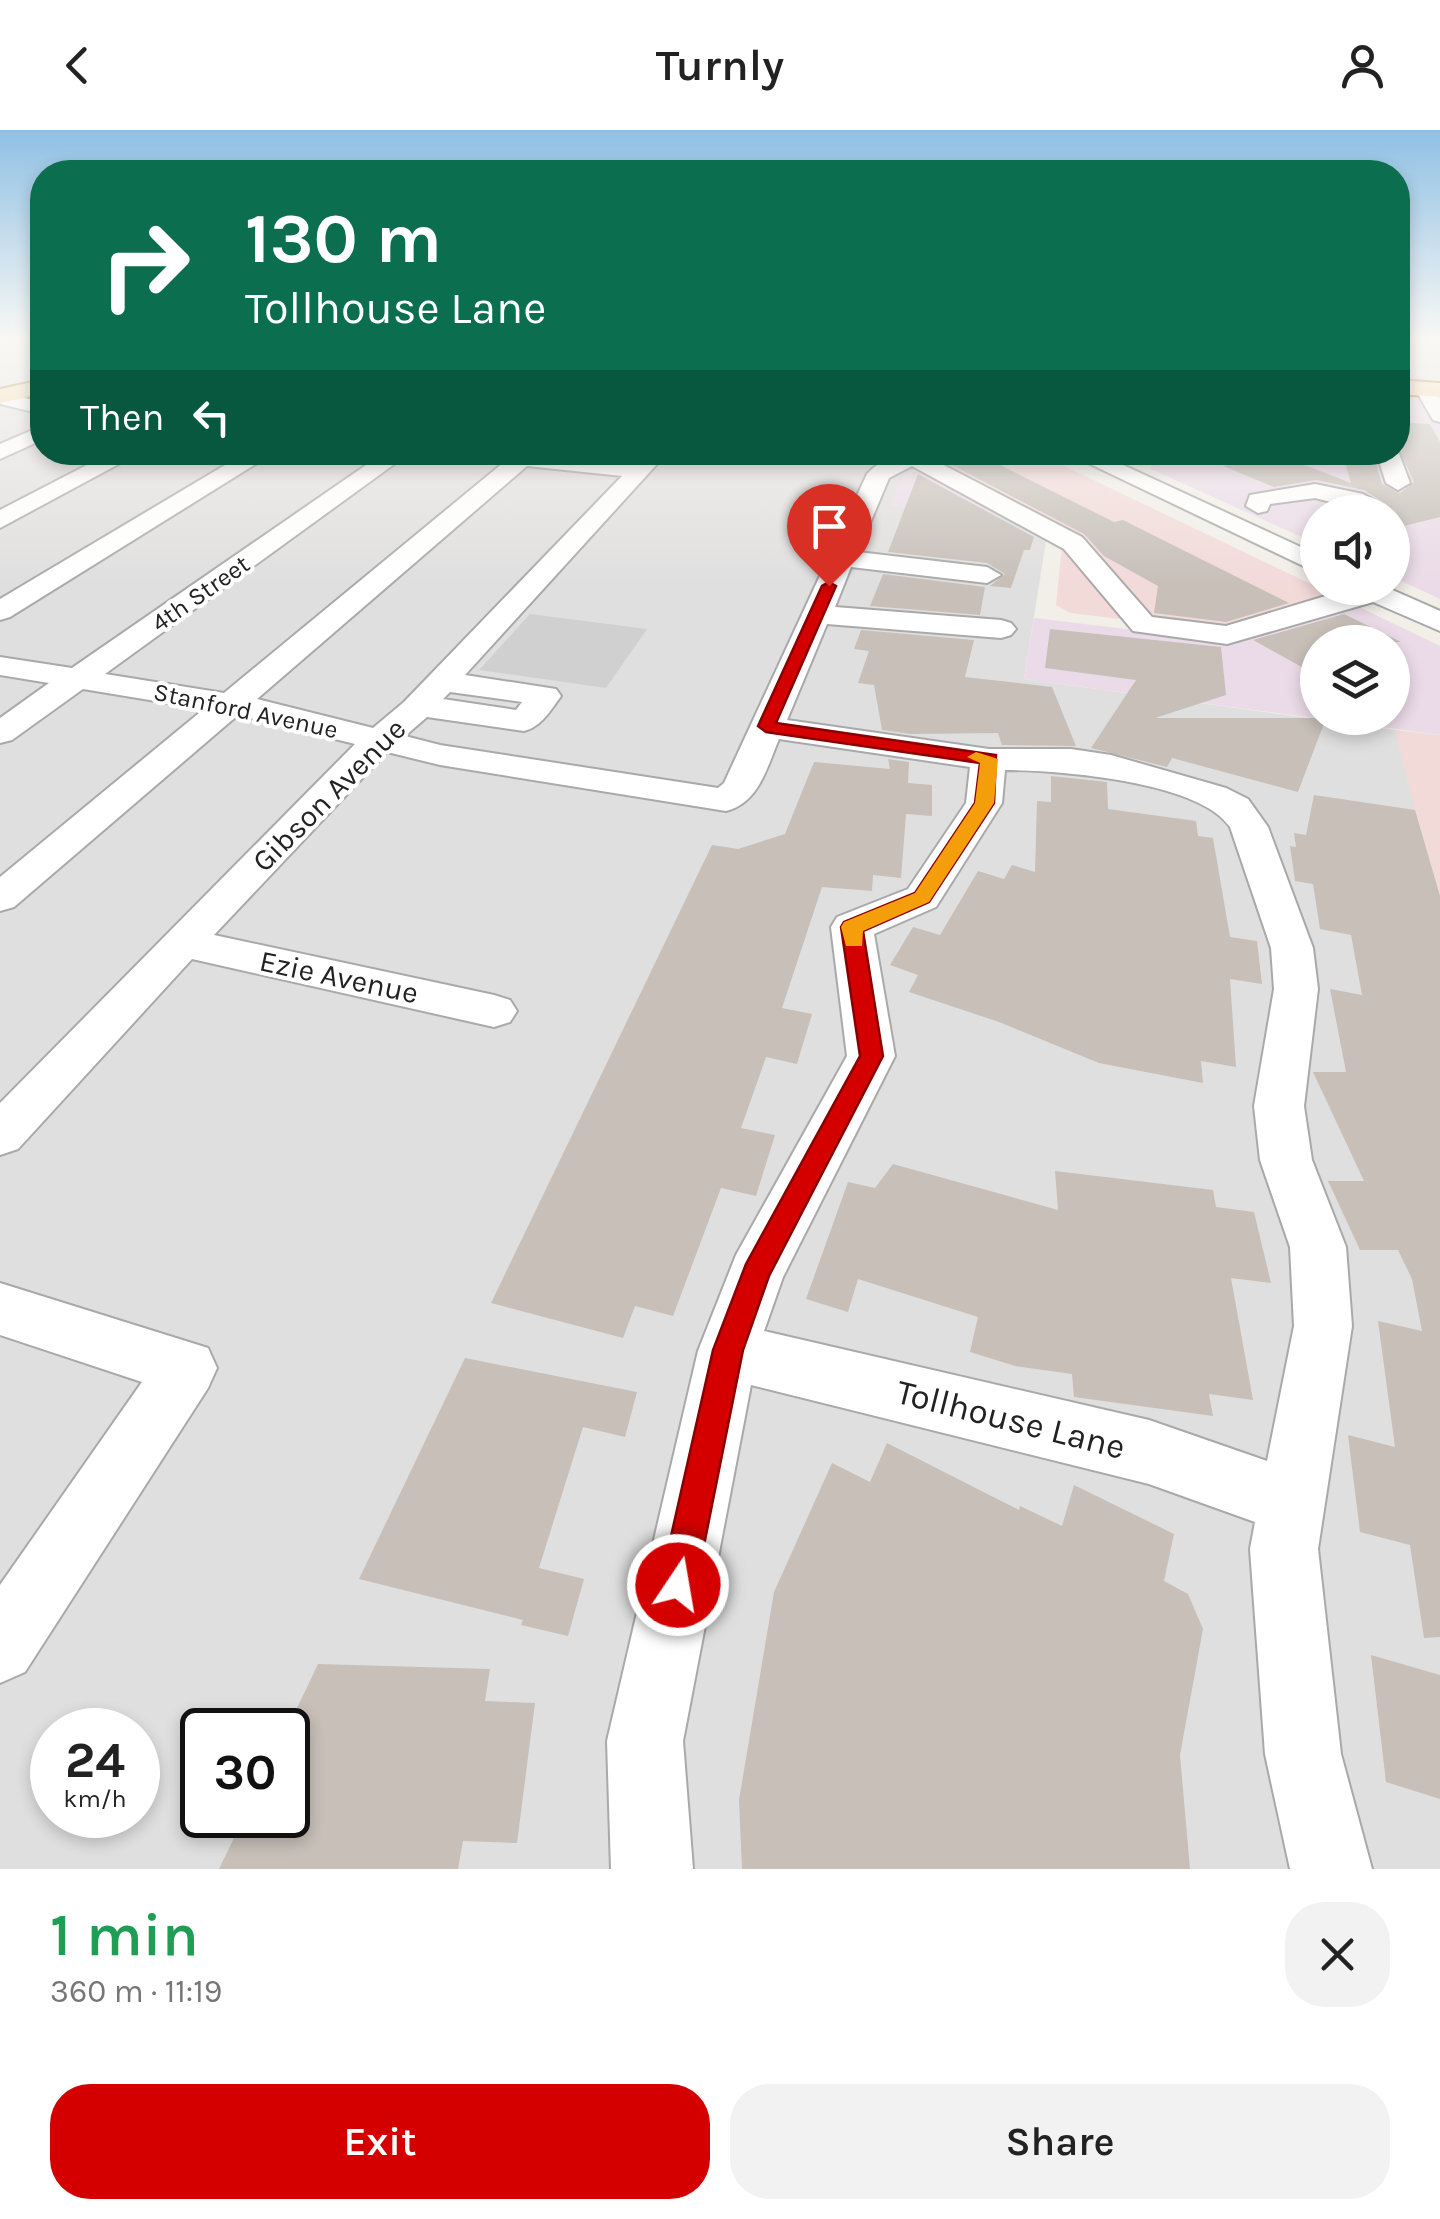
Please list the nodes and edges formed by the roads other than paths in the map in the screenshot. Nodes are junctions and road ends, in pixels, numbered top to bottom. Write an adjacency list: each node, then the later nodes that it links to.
1 (30, 438): 2 (street)
2 (0, 452)
3 (105, 465): 17 (street)
4 (242, 465): 23 (street)
5 (382, 465): 28 (street, 4th Street)
6 (515, 465): 29 (street)
7 (646, 465): 32 (street, Gibson Avenue)
8 (900, 465): 19 (street)
9 (926, 465): 21 (street)
10 (1104, 465): 16 (street)
11 (1391, 465): 12 (street)
12 (1398, 483)
13 (1313, 495): 14 (street)
14 (1347, 495)
15 (1300, 503): 16 (street)
16 (1213, 515): 18 (street)
17 (1, 519)
18 (1300, 556)
19 (841, 558): 20 (street); 24 (street)
20 (986, 574)
21 (1323, 605)
22 (1403, 605): 25 (street)
23 (0, 610)
24 (817, 614): 26 (street); 30 (street)
25 (1440, 622)
26 (1001, 629)
27 (0, 666): 28 (street, Stanford Avenue)
28 (78, 679): 29 (street, Stanford Avenue); 31 (street, 4th Street)
29 (233, 704): 32 (street, Stanford Avenue); 34 (street)
30 (766, 726): 32 (street, Stanford Avenue); 33 (street)
31 (0, 733)
32 (380, 740): 35 (street, Gibson Avenue)
33 (990, 759): 39 (street); 40 (street)
34 (0, 898)
35 (184, 943): 36 (street, Ezie Avenue); 37 (street, Gibson Avenue)
36 (494, 1011)
37 (0, 1135)
38 (0, 1309): 41 (street)
39 (728, 1350): 40 (street, Tollhouse Lane); 42 (street)
40 (1290, 1502): 43 (street)
41 (0, 1648)
42 (652, 1869)
43 (1331, 1869)

